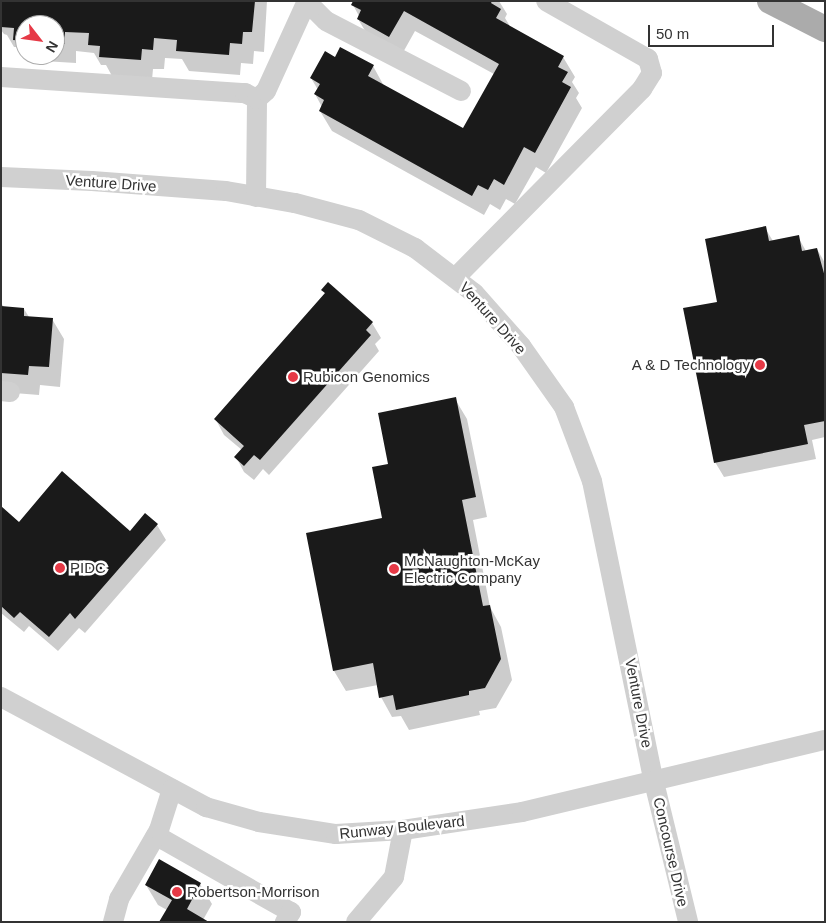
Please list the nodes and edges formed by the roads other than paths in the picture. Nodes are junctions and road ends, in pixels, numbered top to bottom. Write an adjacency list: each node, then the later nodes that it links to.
1 (307, 1): 6 (street); 7 (street)
2 (546, 1): 10 (street)
3 (770, 1): 4 (main road)
4 (825, 29)
5 (1, 77): 7 (street)
6 (461, 91)
7 (256, 99): 9 (street)
8 (1, 177): 9 (street, Venture Drive)
9 (256, 196): 10 (street, Venture Drive)
10 (456, 278): 13 (street, Venture Drive)
11 (1, 697): 14 (street, Runway Boulevard)
12 (825, 740): 13 (street, Runway Boulevard)
13 (654, 782): 15 (street, Runway Boulevard); 20 (street, Concourse Drive)
14 (172, 789): 15 (street, Runway Boulevard); 16 (street)
15 (403, 830): 19 (street)
16 (155, 837): 17 (street); 18 (street)
17 (113, 922)
18 (285, 922)
19 (356, 922)
20 (688, 922)

